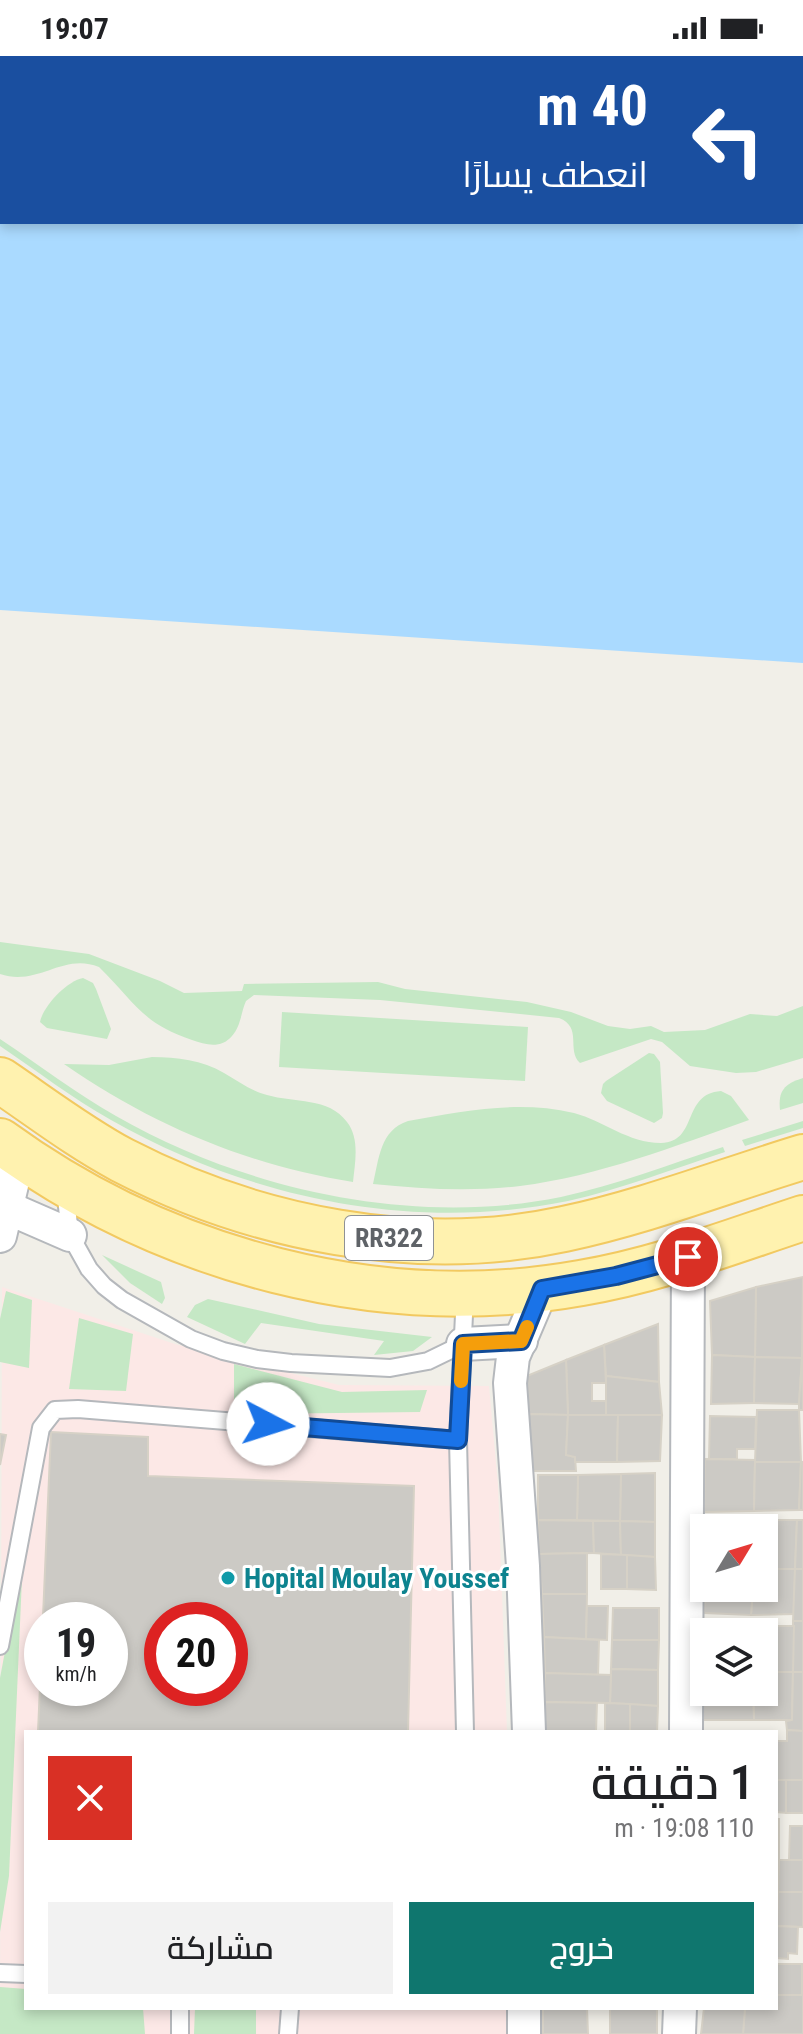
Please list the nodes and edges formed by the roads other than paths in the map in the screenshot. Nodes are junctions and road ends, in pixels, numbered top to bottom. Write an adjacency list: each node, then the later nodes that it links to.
1 (0, 1080): 3 (main road, RR322)
2 (10, 1148): 4 (main road, RR322); 6 (street)
3 (803, 1157)
4 (65, 1184): 7 (lane); 10 (main road, RR322)
5 (803, 1218): 8 (main road, RR322)
6 (4, 1222): 7 (street)
7 (70, 1235): 12 (lane)
8 (688, 1257): 9 (main road, RR322); 17 (street)
9 (542, 1289): 10 (main road, RR322); 11 (street)
10 (465, 1293): 12 (lane)
11 (521, 1341): 12 (street); 16 (street)
12 (463, 1344): 13 (lane)
13 (458, 1440): 14 (lane); 15 (lane)
14 (0, 1646)
15 (465, 1730)
16 (529, 1730)
17 (686, 1730)
18 (0, 1973): 19 (lane)
19 (24, 1974)
20 (180, 2010): 24 (lane)
21 (290, 2010): 25 (lane)
22 (524, 2010): 26 (street)
23 (680, 2010): 27 (street)
24 (180, 2034)
25 (288, 2034)
26 (524, 2034)
27 (679, 2034)

